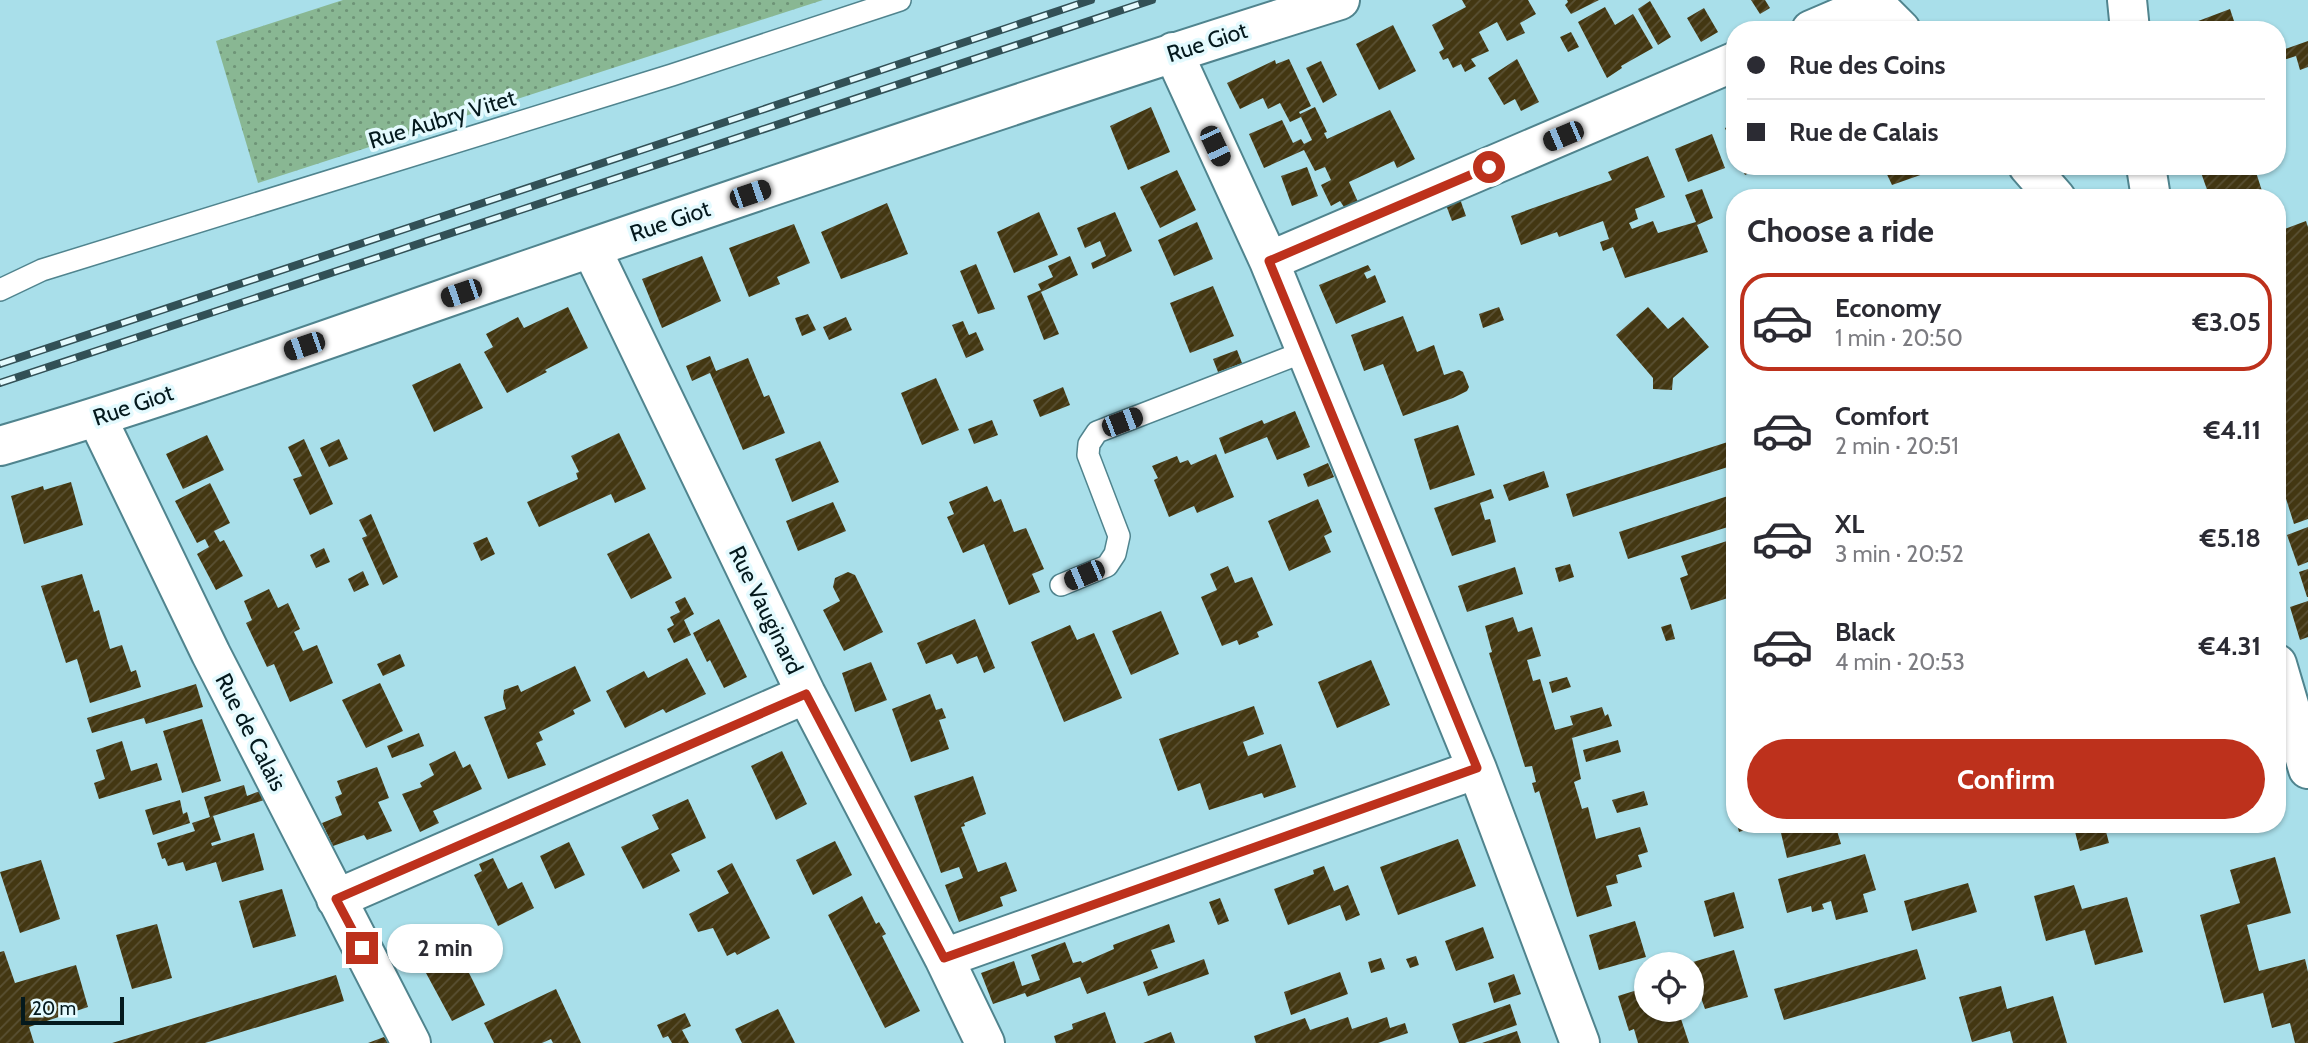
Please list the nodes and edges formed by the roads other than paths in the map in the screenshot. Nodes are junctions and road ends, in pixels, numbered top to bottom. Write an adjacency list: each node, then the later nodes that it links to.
1 (900, 0): 14 (lane, Rue Aubry Vitet)
2 (1340, 0): 8 (street, Rue Giot)
3 (2127, 0): 7 (street)
4 (1873, 1): 5 (street); 6 (street)
5 (1830, 21)
6 (1893, 21)
7 (2129, 21)
8 (1173, 52): 12 (street, Rue Giot); 13 (street)
9 (1726, 65): 13 (street)
10 (2036, 175): 11 (street)
11 (2048, 189)
12 (591, 248): 16 (street, Rue Giot); 19 (street, Rue Vauginard)
13 (1269, 261): 15 (street)
14 (0, 290)
15 (1306, 351): 18 (lane); 21 (street)
16 (97, 418): 17 (street, Rue Giot); 23 (street, Rue de Calais)
17 (0, 446)
18 (1061, 585)
19 (806, 694): 23 (street); 24 (street, Rue Vauginard)
20 (2286, 694): 22 (street)
21 (1477, 768): 24 (street); 27 (street)
22 (2308, 769)
23 (336, 899): 25 (street, Rue de Calais)
24 (944, 958): 26 (street, Rue Vauginard)
25 (411, 1043)
26 (985, 1043)
27 (1580, 1043)

